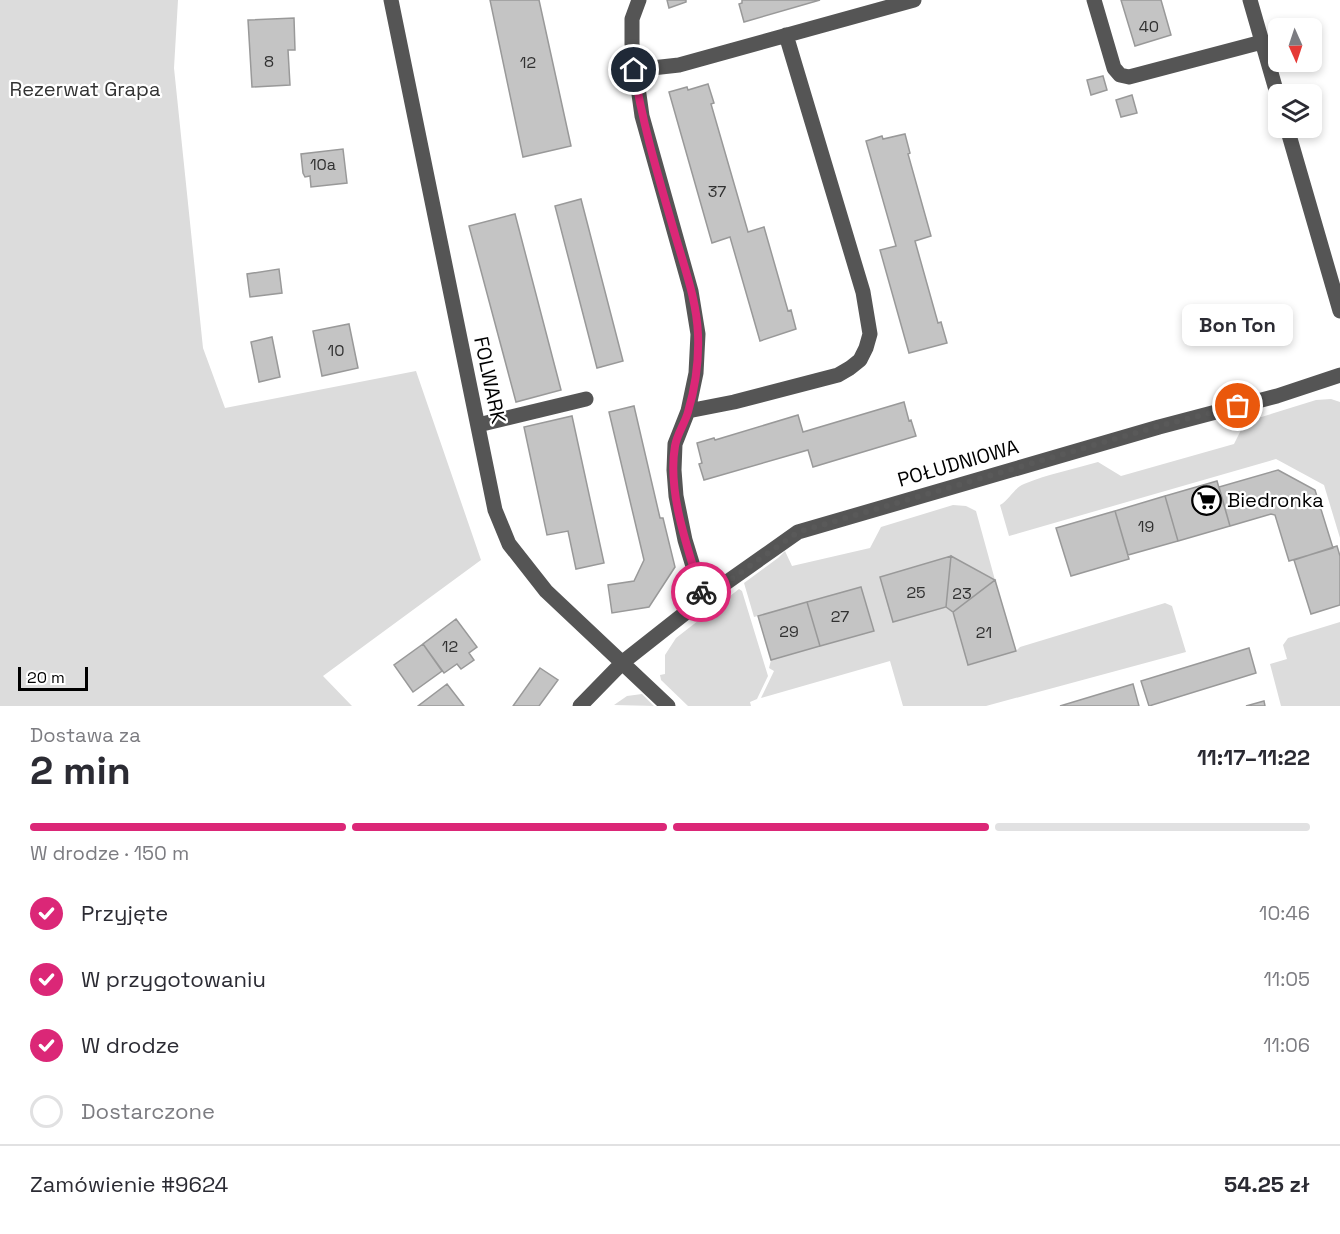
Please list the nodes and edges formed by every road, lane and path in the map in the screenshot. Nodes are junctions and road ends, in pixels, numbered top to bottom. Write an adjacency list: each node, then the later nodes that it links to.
1 (391, 0): 15 (street, FOLWARK)
2 (639, 0): 8 (street)
3 (914, 0): 6 (street)
4 (1094, 0): 7 (street)
5 (1250, 0): 7 (street)
6 (786, 35): 8 (street); 14 (street)
7 (1262, 42): 9 (street)
8 (634, 70): 14 (street)
9 (1274, 84)
10 (1290, 138): 11 (street)
11 (1340, 311)
12 (1340, 375): 16 (street, POŁUDNIOWA)
13 (585, 399): 15 (street)
14 (688, 411): 16 (street)
15 (478, 425): 17 (street, FOLWARK)
16 (703, 599): 17 (street, POŁUDNIOWA)
17 (623, 662): 18 (street, POŁUDNIOWA); 19 (street, FOLWARK)
18 (580, 706)
19 (668, 706)

